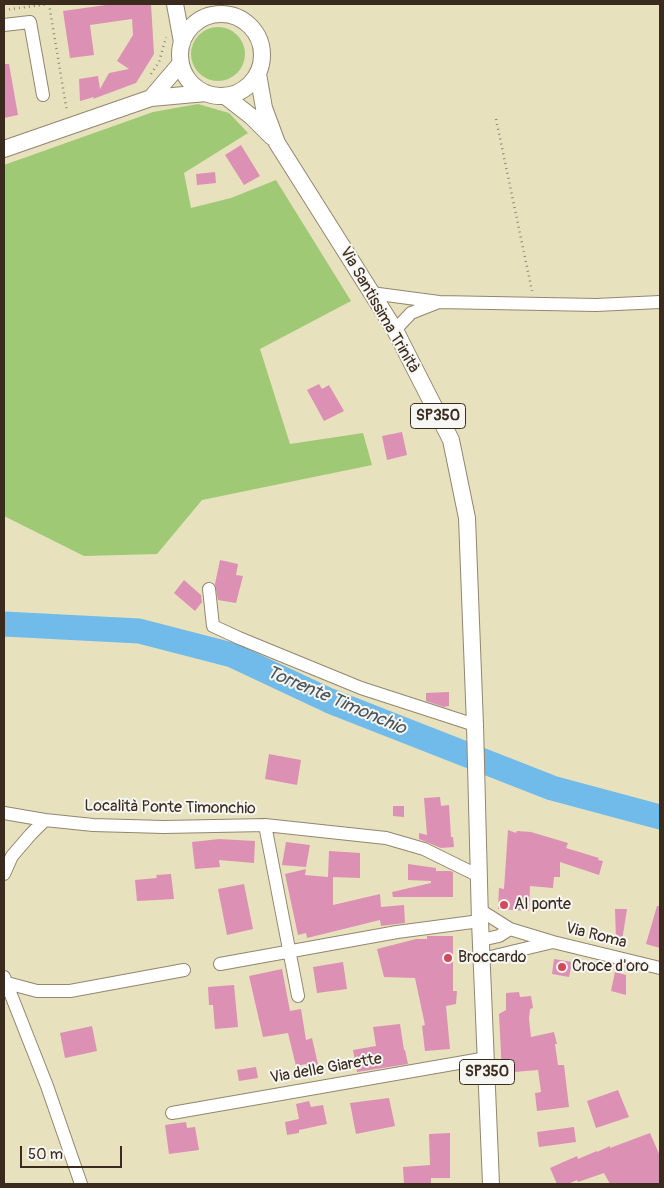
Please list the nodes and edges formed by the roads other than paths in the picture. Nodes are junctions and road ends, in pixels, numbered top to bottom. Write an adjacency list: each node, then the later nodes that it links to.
1 (174, 4): 4 (main road)
2 (210, 9): 4 (main road, Via Santissima Trinità / SP350); 6 (main road, Via Santissima Trinità / SP350)
3 (4, 26): 8 (street)
4 (182, 42): 5 (main road)
5 (180, 63): 7 (main road); 10 (main road)
6 (258, 74): 9 (main road); 11 (main road, Via Santissima Trinità / SP350)
7 (206, 94): 9 (main road); 10 (main road)
8 (43, 95)
9 (225, 96): 11 (main road, Via Santissima Trinità / SP350)
10 (151, 98): 12 (main road)
11 (277, 143): 13 (main road, Via Santissima Trinità / SP350)
12 (4, 149)
13 (371, 293): 14 (street); 16 (main road, Via Santissima Trinità / SP350)
14 (439, 302): 15 (street); 16 (street)
15 (660, 302)
16 (394, 330): 18 (main road, Via Santissima Trinità / SP350)
17 (209, 589): 18 (street)
18 (475, 727): 23 (main road, Via Santissima Trinità / SP350)
19 (4, 813): 20 (street, Località Ponte Timonchio)
20 (45, 820): 21 (street, Località Ponte Timonchio); 22 (street)
21 (265, 825): 23 (street, Località Ponte Timonchio); 28 (street, Località Ponte Timonchio)
22 (4, 874)
23 (479, 876): 24 (main road, SP350)
24 (480, 916): 25 (street, Via Roma); 26 (main road, SP350); 28 (street)
25 (510, 929): 26 (street); 27 (street, Via Roma)
26 (481, 940): 29 (main road, SP350)
27 (553, 942): 29 (street, Via Roma); 31 (street, Via Roma)
28 (290, 951): 30 (street); 34 (street, Località Ponte Timonchio)
29 (482, 959): 35 (main road, SP350)
30 (220, 964)
31 (660, 968)
32 (184, 970): 33 (street)
33 (5, 980): 37 (street)
34 (298, 996)
35 (487, 1058): 36 (street, Via delle Giarette); 38 (main road, SP350)
36 (172, 1113)
37 (81, 1184)
38 (490, 1184)

